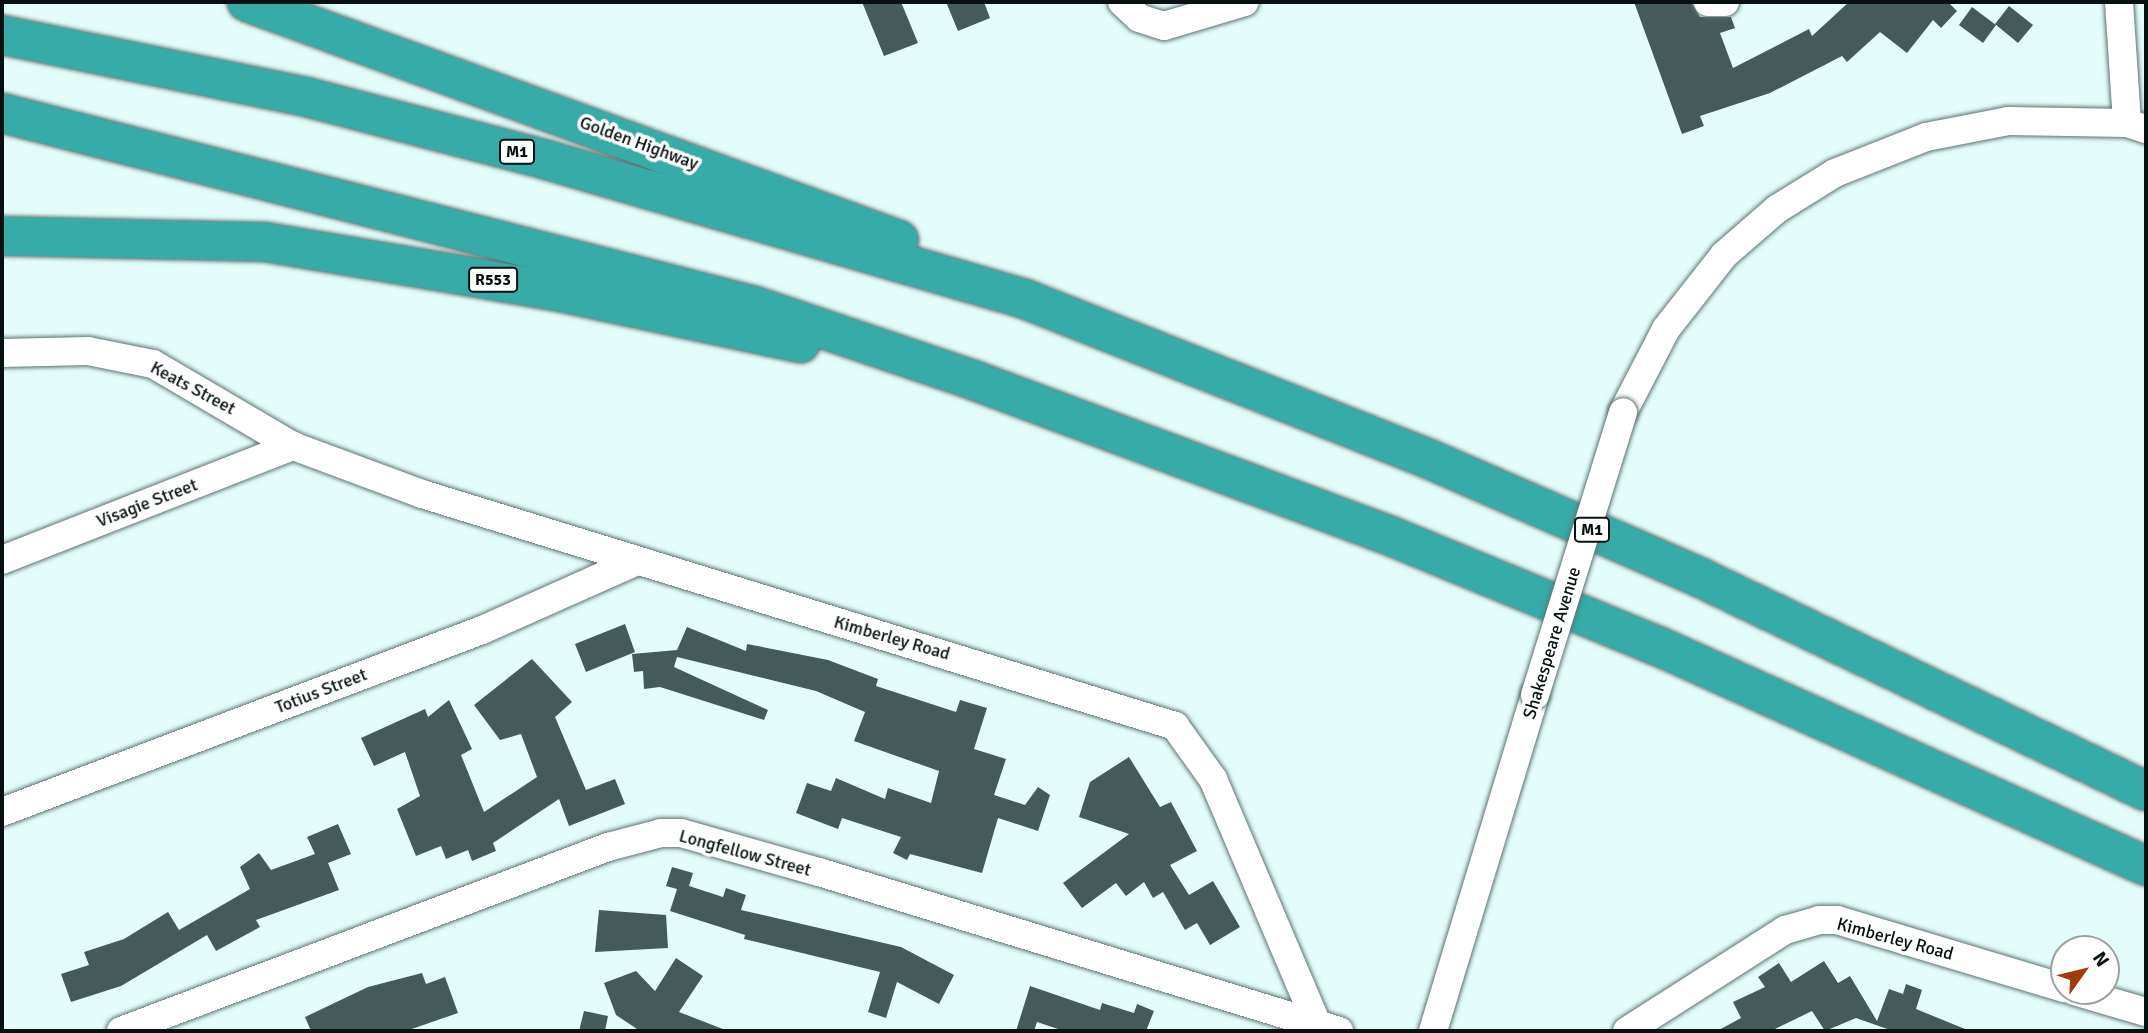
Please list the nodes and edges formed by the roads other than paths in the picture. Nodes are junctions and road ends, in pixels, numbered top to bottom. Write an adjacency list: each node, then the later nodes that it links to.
1 (247, 2): 11 (highway, Golden Highway)
2 (1122, 2): 3 (street)
3 (1245, 2)
4 (1709, 2): 5 (street)
5 (1725, 2)
6 (2119, 2): 9 (street)
7 (2, 35): 11 (highway, M1)
8 (2, 113): 13 (highway)
9 (2137, 126): 25 (street, Shakespeare Avenue, bridge)
10 (2, 236): 13 (highway, R553)
11 (1025, 299): 17 (highway, M1)
12 (2, 354): 14 (street, Keats Street)
13 (976, 381): 19 (highway)
14 (293, 446): 15 (street, Visagie Street); 16 (street, Kimberley Road)
15 (2, 560)
16 (635, 562): 18 (street, Totius Street); 23 (street, Kimberley Road)
17 (2146, 791)
18 (2, 812)
19 (2146, 866)
20 (2050, 984): 26 (street, Kimberley Road)
21 (2120, 1004): 22 (street)
22 (2146, 1012)
23 (1328, 1027): 24 (street, Longfellow Street)
24 (121, 1031)
25 (1433, 1031)
26 (1627, 1031)

